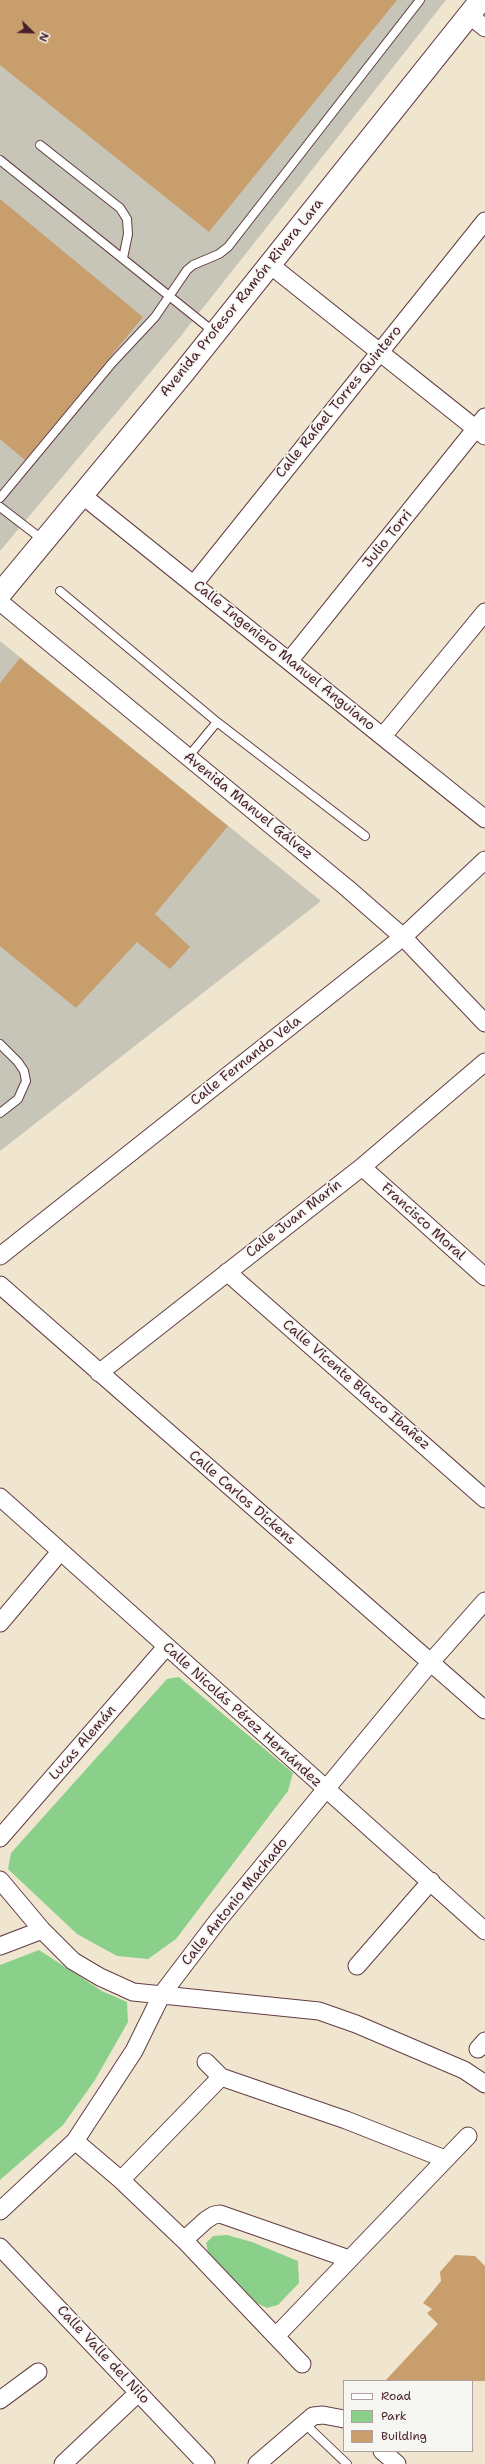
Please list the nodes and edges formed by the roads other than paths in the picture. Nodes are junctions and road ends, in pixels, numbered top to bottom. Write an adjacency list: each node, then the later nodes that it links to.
1 (420, 0): 8 (lane)
2 (478, 14): 7 (main road, Avenida Profesor Ramón Rivera Lara)
3 (40, 144): 6 (lane)
4 (0, 160): 6 (lane)
5 (485, 221): 10 (street, Calle Rafael Torres Quintero)
6 (123, 258): 8 (lane)
7 (269, 264): 9 (main road, Avenida Profesor Ramón Rivera Lara); 10 (street)
8 (170, 296): 9 (lane); 13 (lane)
9 (214, 332): 12 (main road, Avenida Profesor Ramón Rivera Lara)
10 (381, 351): 11 (street); 16 (street, Calle Rafael Torres Quintero)
11 (482, 427): 21 (street, Julio Torri)
12 (82, 495): 15 (main road, Avenida Profesor Ramón Rivera Lara); 16 (street, Calle Ingeniero Manuel Anguiano)
13 (0, 498)
14 (0, 506): 15 (lane)
15 (44, 540): 18 (main road, Avenida Profesor Ramón Rivera Lara)
16 (194, 584): 21 (street, Calle Ingeniero Manuel Anguiano)
17 (60, 591): 22 (lane)
18 (0, 594)
19 (0, 602): 24 (street, Avenida Manuel Gálvez)
20 (485, 612): 23 (street)
21 (290, 660): 23 (street, Calle Ingeniero Manuel Anguiano)
22 (217, 722): 24 (lane); 26 (lane)
23 (383, 736): 25 (street, Calle Ingeniero Manuel Anguiano)
24 (188, 757): 28 (street, Avenida Manuel Gálvez)
25 (485, 818)
26 (365, 836)
27 (485, 860): 28 (street, Calle Fernando Vela)
28 (403, 937): 29 (street, Avenida Manuel Gálvez); 34 (street, Calle Fernando Vela)
29 (485, 1023)
30 (0, 1045): 32 (lane)
31 (485, 1062): 33 (street, Calle Juan Marín)
32 (0, 1113)
33 (362, 1166): 35 (street, Calle Juan Marín); 36 (street, Francisco Moral)
34 (0, 1256)
35 (227, 1272): 38 (street, Calle Juan Marín); 40 (street, Calle Vicente Blasco Ibañez)
36 (485, 1277)
37 (0, 1285): 38 (street, Calle Carlos Dickens)
38 (100, 1373): 45 (street, Calle Carlos Dickens)
39 (0, 1497): 41 (street, Calle Nicolás Pérez Hernández)
40 (485, 1499)
41 (60, 1552): 43 (street); 44 (street, Calle Nicolás Pérez Hernández)
42 (485, 1601): 45 (street, Calle Antonio Machado)
43 (0, 1623)
44 (166, 1647): 47 (street, Calle Nicolás Pérez Hernández); 48 (street, Lucas Alemán)
45 (430, 1663): 46 (street, Calle Carlos Dickens); 47 (street, Calle Antonio Machado)
46 (485, 1710)
47 (326, 1789): 50 (street, Calle Nicolás Pérez Hernández); 55 (street, Calle Antonio Machado)
48 (0, 1838)
49 (0, 1880): 51 (street)
50 (430, 1881): 52 (street, Calle Nicolás Pérez Hernández); 54 (street)
51 (42, 1930): 53 (street); 55 (street)
52 (485, 1931)
53 (0, 1946)
54 (357, 1966)
55 (162, 1994): 58 (street); 60 (street, Calle Antonio Machado)
56 (206, 2062): 57 (street)
57 (221, 2077): 61 (street); 62 (street)
58 (485, 2084)
59 (468, 2136): 61 (street)
60 (75, 2141): 62 (street); 63 (street, Calle Antonio Machado)
61 (445, 2159): 66 (street)
62 (121, 2180): 64 (street)
63 (0, 2210)
64 (184, 2240): 66 (street); 67 (street)
65 (0, 2247): 70 (street, Calle Valle del Nilo)
66 (348, 2259): 67 (street)
67 (276, 2336): 68 (street)
68 (302, 2364)
69 (38, 2372): 71 (street)
70 (138, 2393): 75 (street); 76 (street, Calle Valle del Nilo)
71 (0, 2400)
72 (343, 2419): 73 (street)
73 (304, 2424): 77 (street); 78 (lane)
74 (383, 2452): 79 (street)
75 (63, 2464)
76 (206, 2464)
77 (257, 2464)
78 (347, 2464)
79 (397, 2464)

